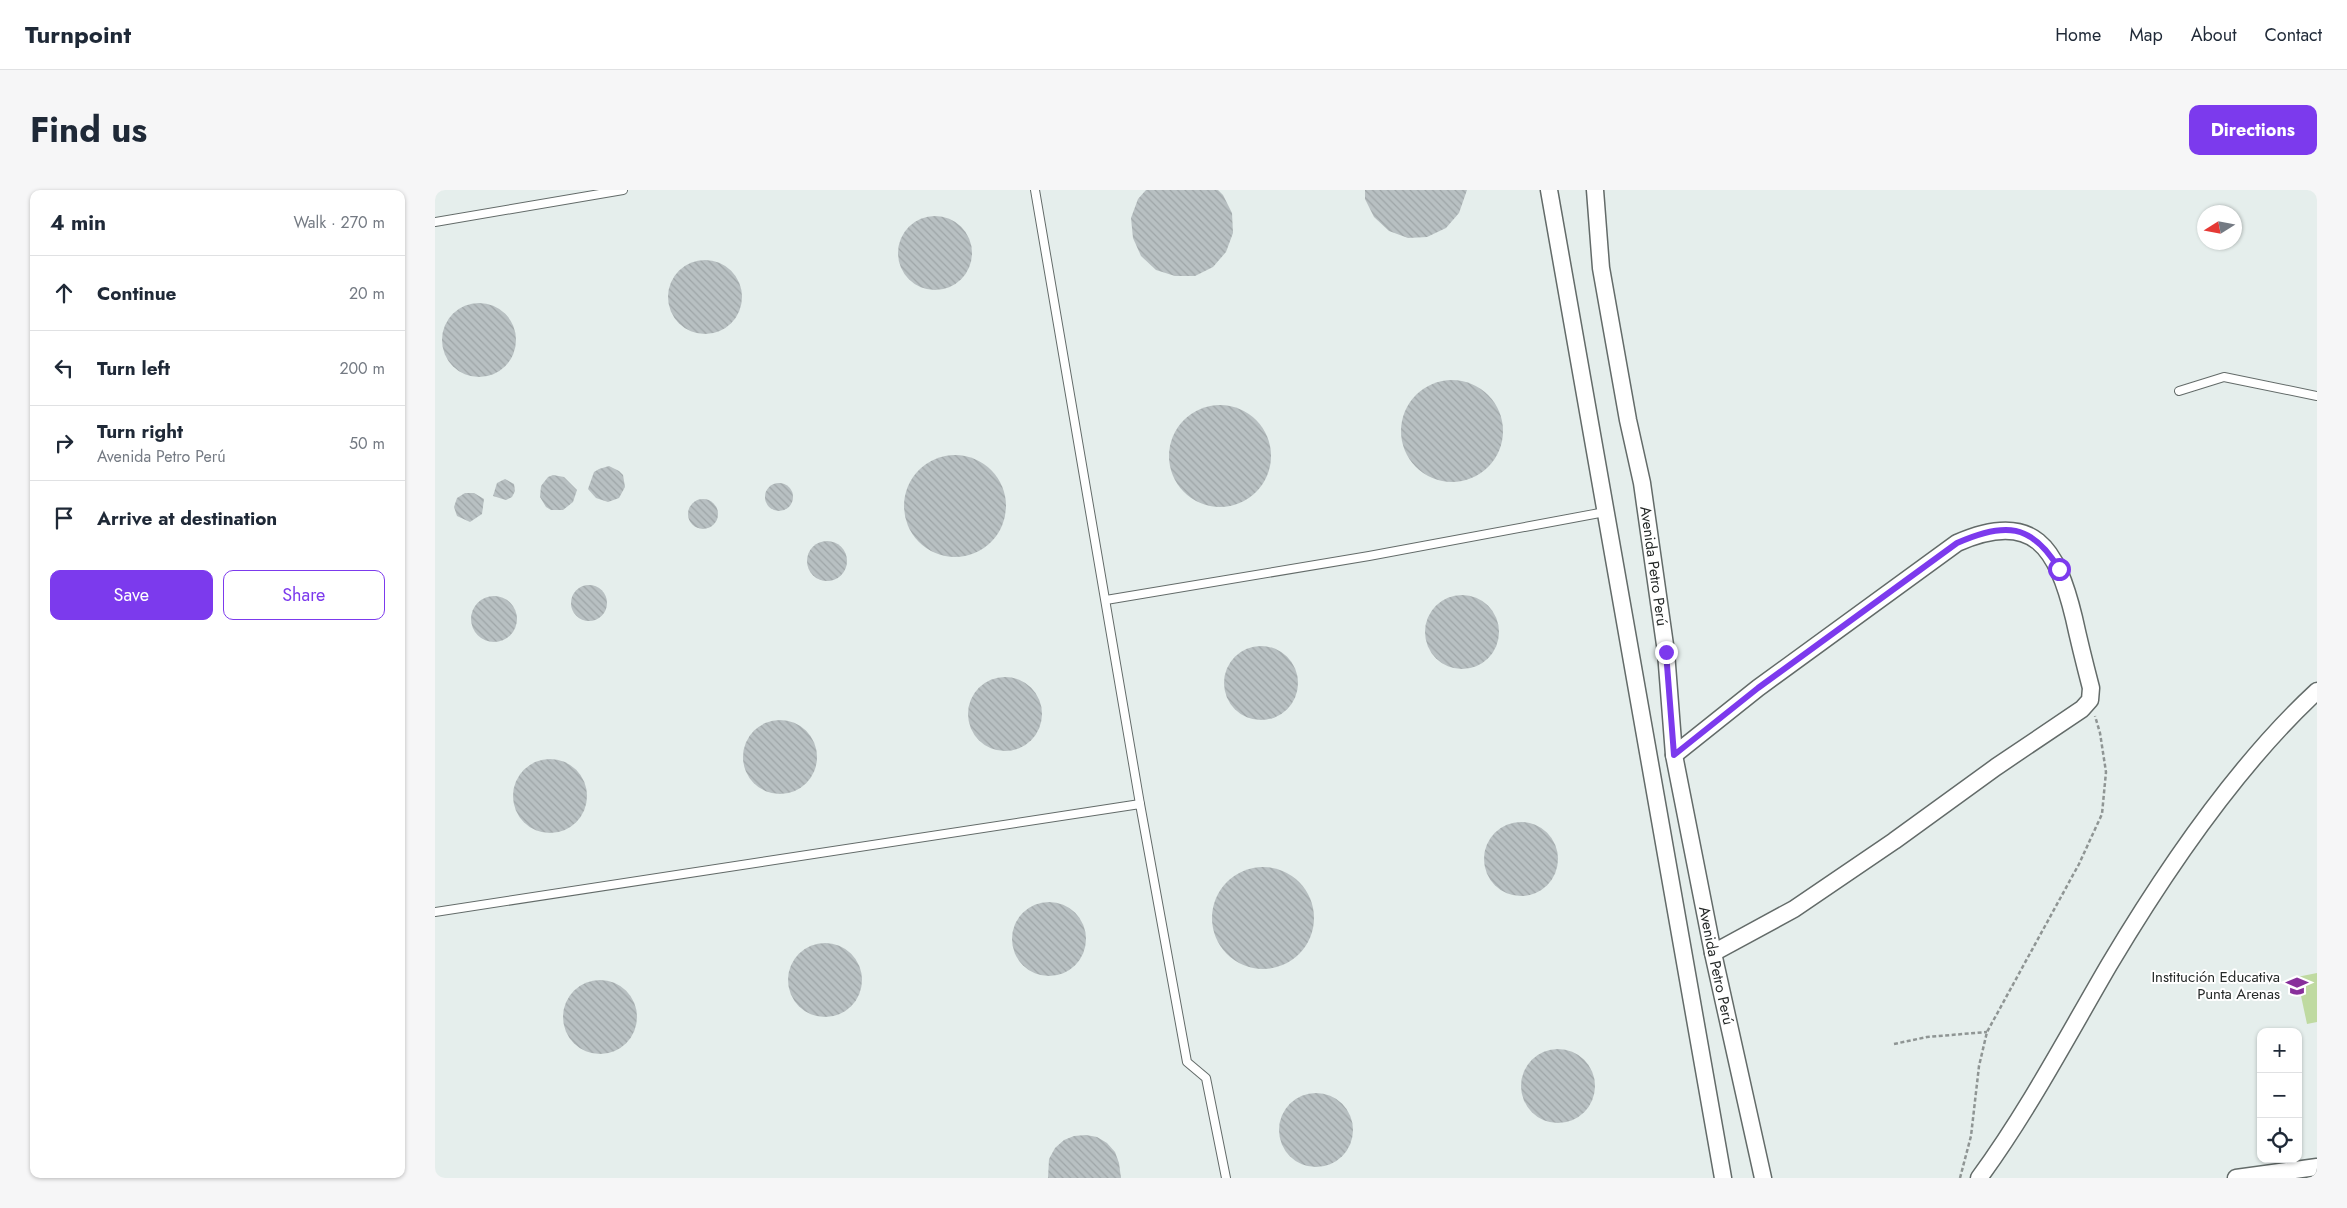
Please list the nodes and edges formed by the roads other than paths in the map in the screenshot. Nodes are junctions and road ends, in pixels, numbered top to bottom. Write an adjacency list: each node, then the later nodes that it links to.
1 (623, 190): 5 (lane)
2 (1035, 190): 10 (lane)
3 (1549, 190): 9 (street)
4 (1595, 190): 12 (street, Avenida Petro Perú)
5 (575, 194): 6 (lane)
6 (435, 222)
7 (2179, 391): 8 (lane)
8 (2317, 396)
9 (1605, 512): 10 (lane); 18 (street)
10 (1106, 600): 13 (lane)
11 (2317, 692): 20 (street)
12 (1674, 755): 15 (street, Avenida Petro Perú); 15 (street)
13 (1140, 804): 14 (lane); 17 (lane)
14 (435, 912)
15 (1713, 953): 19 (street, Avenida Petro Perú)
16 (2317, 1167): 21 (street)
17 (1226, 1178)
18 (1723, 1178)
19 (1763, 1178)
20 (1979, 1178)
21 (2239, 1178)

